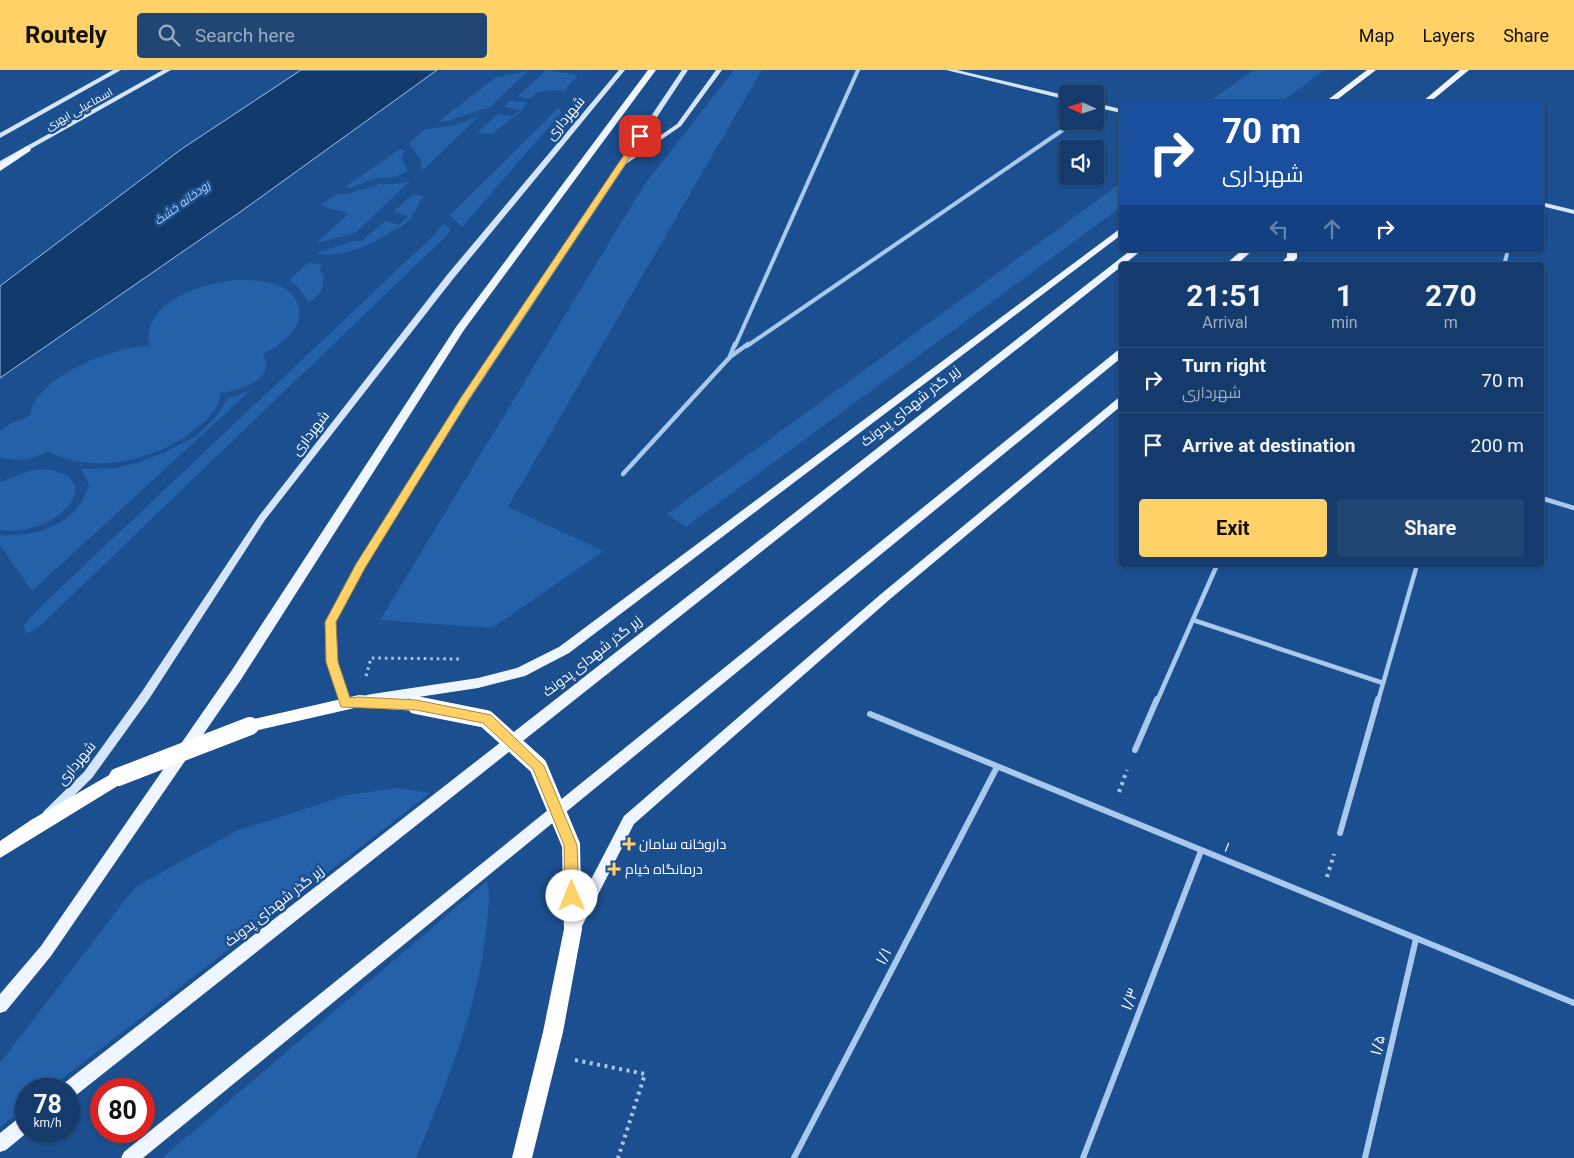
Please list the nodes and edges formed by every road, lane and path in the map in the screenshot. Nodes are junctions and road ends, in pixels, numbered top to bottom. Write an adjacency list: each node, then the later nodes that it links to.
1 (118, 70): 17 (street, اسماعیلی ابهری)
2 (168, 70): 18 (street, اسماعیلی ابهری)
3 (622, 70): 46 (street, شهرداری)
4 (652, 70): 54 (main road)
5 (684, 70): 20 (street)
6 (719, 70): 20 (street)
7 (858, 70): 30 (street)
8 (949, 70): 11 (street)
9 (1372, 70): 12 (main road)
10 (1465, 70): 13 (main road)
11 (1059, 96)
12 (1332, 100)
13 (1428, 100)
14 (1104, 108): 15 (street)
15 (1119, 111)
16 (1063, 130): 30 (street)
17 (0, 136)
18 (28, 149): 19 (main road)
19 (0, 166)
20 (622, 166): 41 (street)
21 (1544, 205): 22 (street)
22 (1574, 212)
23 (1119, 233): 41 (main road)
24 (1134, 252): 26 (main road, زیر گذر شهدای پدونک)
25 (1246, 252): 27 (main road)
26 (1122, 262)
27 (1234, 262)
28 (1119, 264): 56 (main road, زیر گذر شهدای پدونک)
29 (1119, 355): 59 (main road)
30 (730, 357): 32 (street)
31 (1119, 403): 51 (main road)
32 (623, 474)
33 (1544, 499): 34 (street)
34 (1574, 508)
35 (1216, 567): 37 (street)
36 (1416, 567): 40 (street)
37 (1193, 620): 40 (street); 43 (street)
38 (370, 658): 39 (path)
39 (469, 659)
40 (1383, 683): 47 (street)
41 (352, 703): 46 (highway, bridge); 51 (highway, bridge)
42 (870, 714): 44 (street, ۱)
43 (1135, 750): 45 (path)
44 (997, 767): 45 (street, ۱); 62 (street, ۱/۱)
45 (1111, 813): 49 (street, ۱)
46 (37, 825): 48 (highway)
47 (1340, 832): 50 (path)
48 (0, 851)
49 (1201, 851): 50 (street, ۱); 63 (street, ۱/۳)
50 (1321, 899): 52 (street, ۱)
51 (573, 930): 55 (highway)
52 (1416, 939): 53 (street, ۱); 64 (street, ۱/۵)
53 (1574, 1003)
54 (0, 1006)
55 (547, 1055): 60 (highway); 61 (path)
56 (80, 1081)
57 (15, 1132): 58 (main road)
58 (0, 1144)
59 (130, 1158)
60 (522, 1158)
61 (618, 1158)
62 (794, 1158)
63 (1083, 1158)
64 (1365, 1158)

